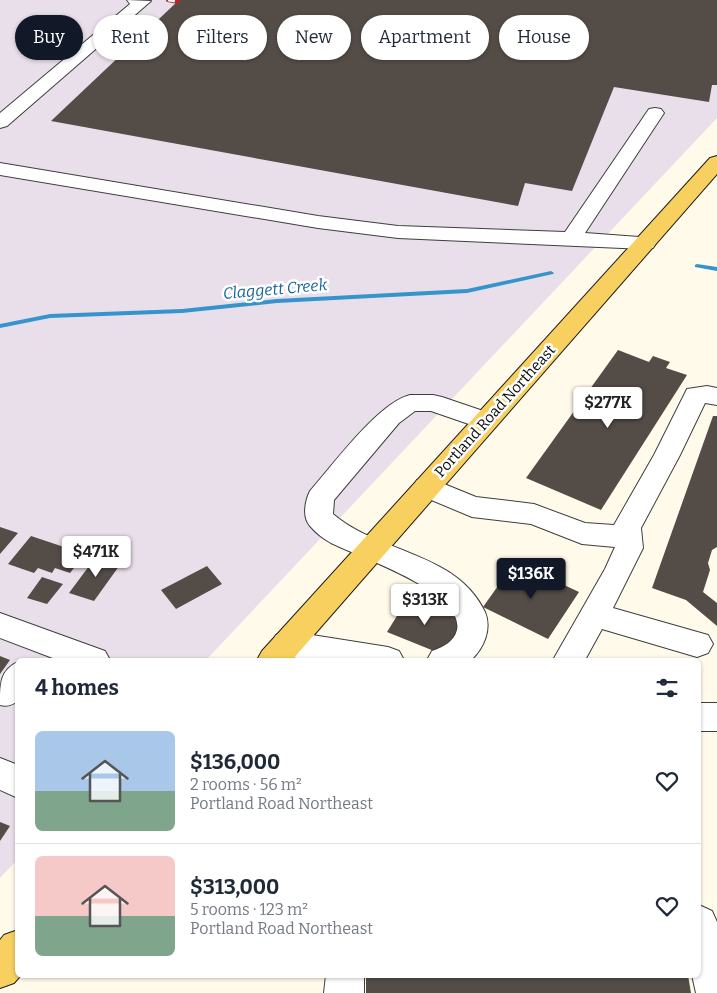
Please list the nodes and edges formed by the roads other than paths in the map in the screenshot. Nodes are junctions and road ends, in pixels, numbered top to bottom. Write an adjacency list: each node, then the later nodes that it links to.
1 (135, 0): 3 (street)
2 (9, 95): 3 (street)
3 (28, 98): 5 (street)
4 (655, 112): 8 (street)
5 (0, 122)
6 (717, 162): 9 (main road, Portland Road Northeast)
7 (0, 169): 8 (street)
8 (572, 239): 9 (street)
9 (645, 243): 11 (main road, Portland Road Northeast)
10 (717, 397): 13 (street)
11 (486, 421): 12 (main road, Portland Road Northeast); 14 (street)
12 (427, 487): 13 (street); 14 (main road, Portland Road Northeast)
13 (628, 537): 15 (street)
14 (372, 548): 19 (main road, Portland Road Northeast); 22 (street)
15 (594, 614): 17 (street); 23 (street)
16 (0, 625): 18 (street)
17 (697, 644)
18 (37, 651): 20 (street)
19 (280, 652): 21 (street)
20 (81, 658)
21 (367, 658)
22 (448, 658)
23 (570, 658)
24 (701, 717): 25 (street)
25 (717, 717)
26 (0, 773): 27 (street)
27 (15, 780)
28 (701, 932): 33 (street)
29 (15, 952): 30 (main road)
30 (0, 969)
31 (344, 978): 32 (street)
32 (344, 993)
33 (716, 993)

